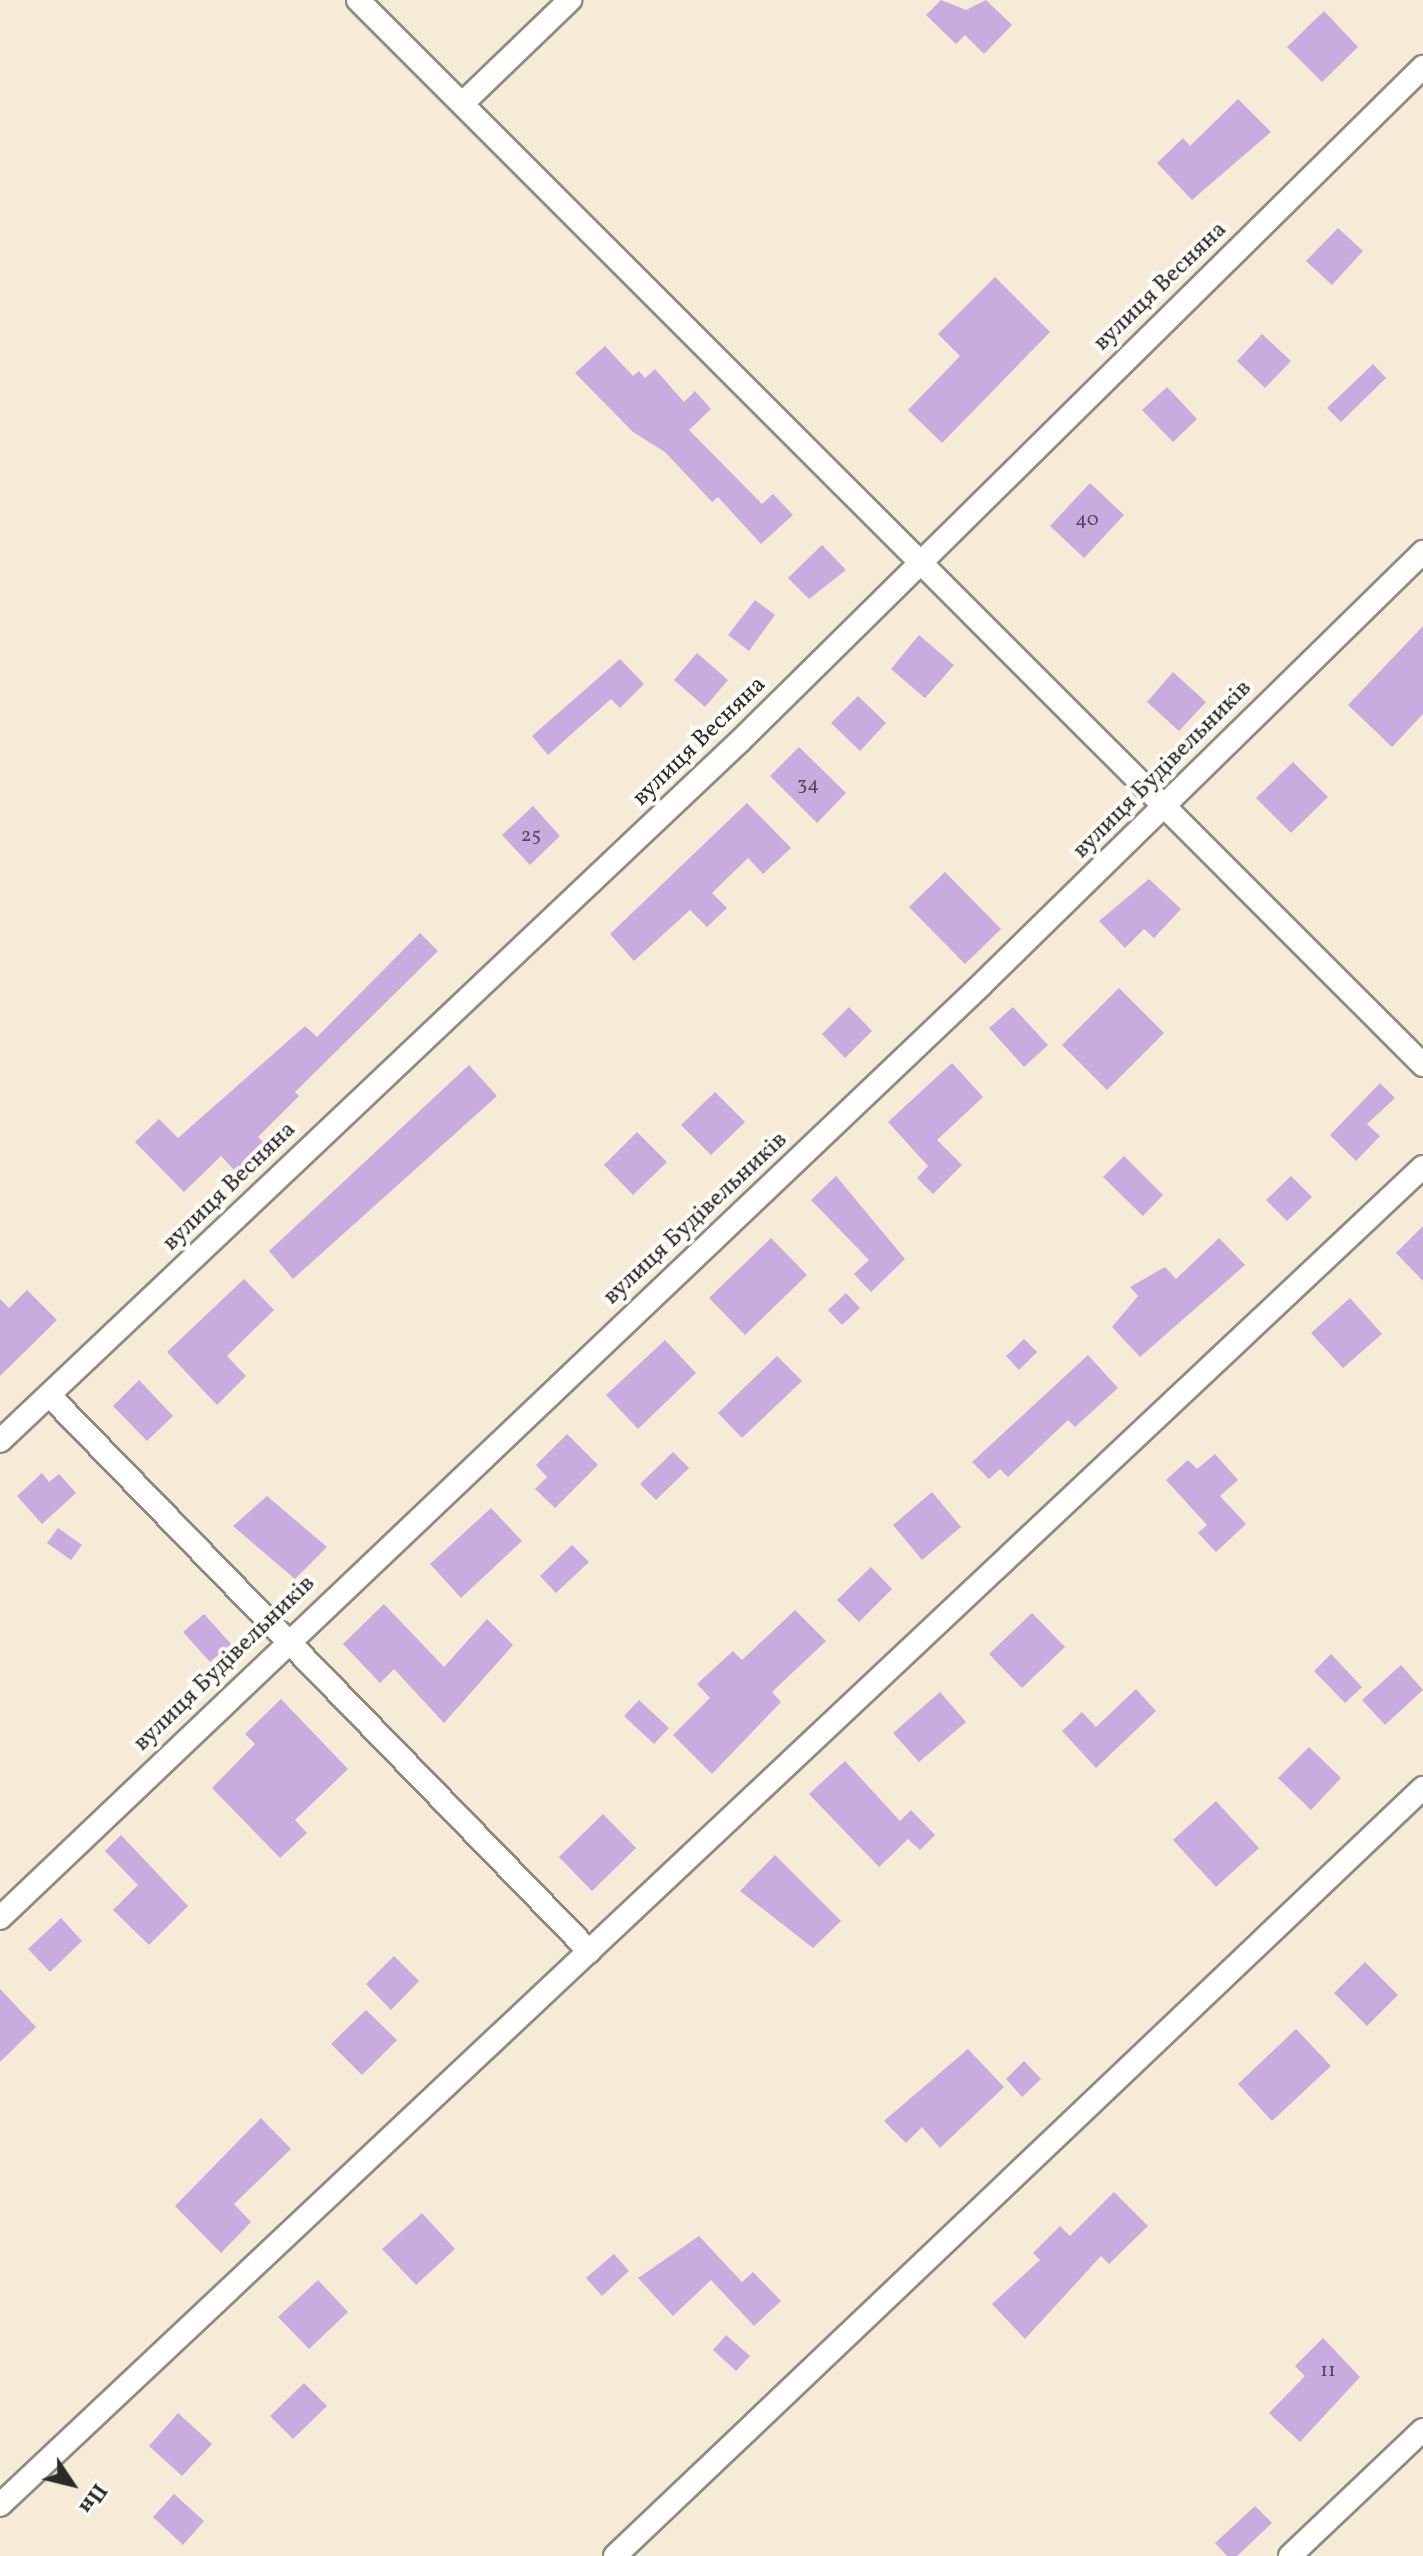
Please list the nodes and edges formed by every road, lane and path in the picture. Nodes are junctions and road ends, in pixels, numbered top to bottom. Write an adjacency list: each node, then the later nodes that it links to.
1 (358, 0): 4 (street)
2 (570, 0): 4 (street)
3 (1423, 67): 6 (street, вулиця Весняна)
4 (463, 103): 6 (street)
5 (1423, 552): 7 (street, вулиця Будівельників)
6 (918, 561): 7 (street); 10 (street, вулиця Весняна)
7 (1161, 805): 8 (street); 12 (street, вулиця Будівельників)
8 (1423, 1065)
9 (1423, 1167): 15 (street)
10 (49, 1395): 11 (street, вулиця Весняна); 12 (street)
11 (0, 1441)
12 (290, 1636): 14 (street, вулиця Будівельників); 15 (street)
13 (1423, 1788): 18 (street)
14 (0, 1918)
15 (590, 1952): 17 (street)
16 (1423, 2430): 19 (street)
17 (0, 2505)
18 (615, 2556)
19 (1290, 2556)

